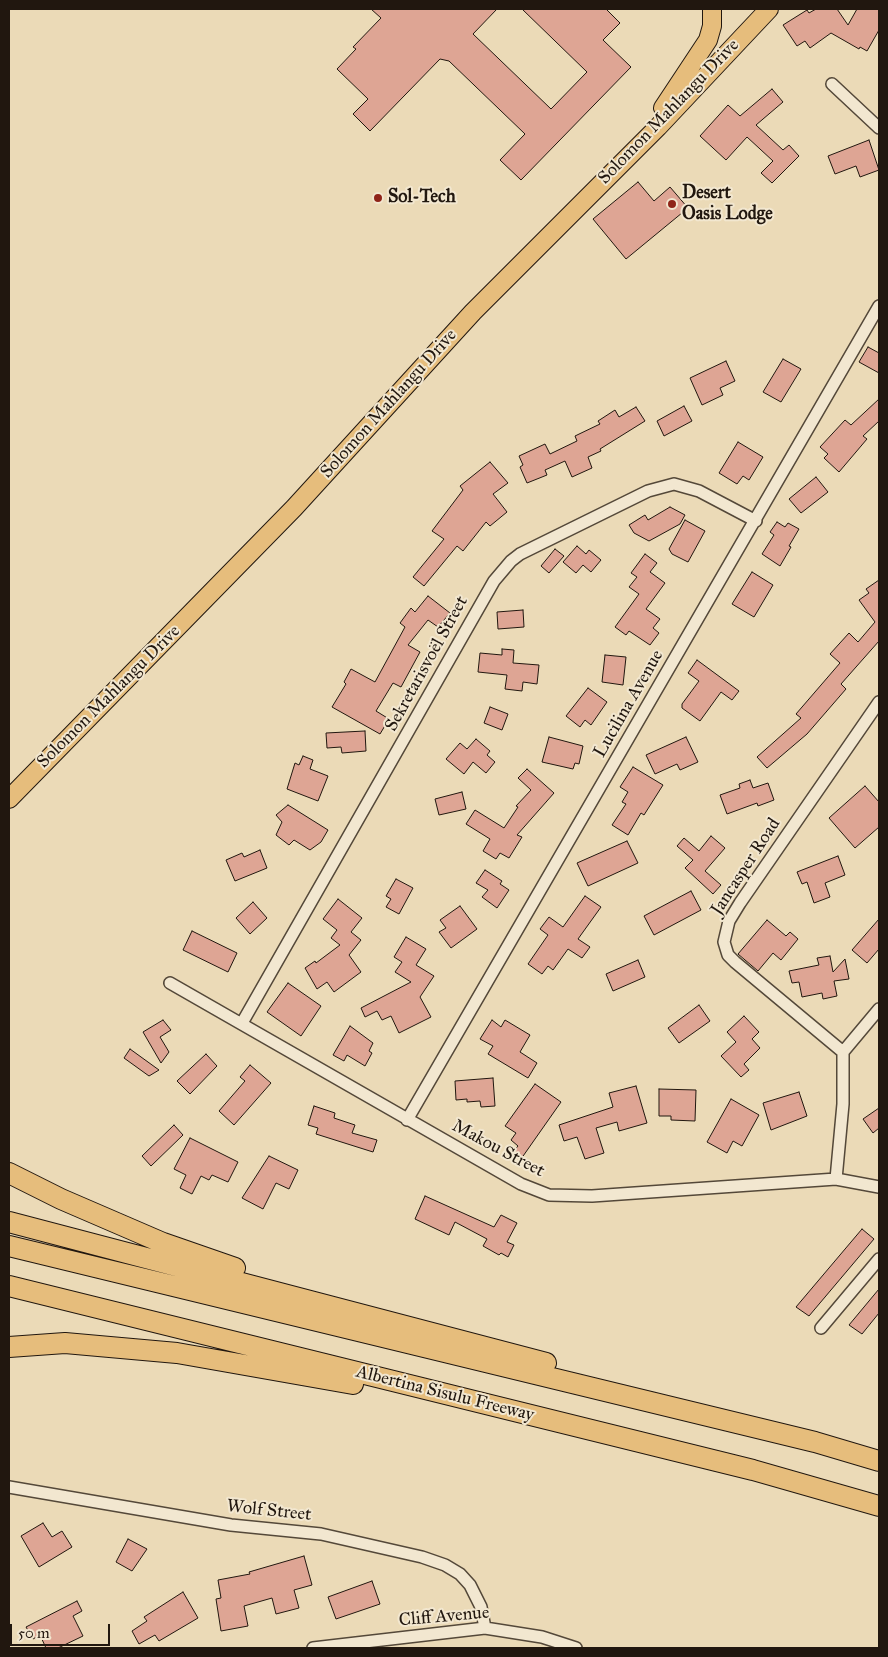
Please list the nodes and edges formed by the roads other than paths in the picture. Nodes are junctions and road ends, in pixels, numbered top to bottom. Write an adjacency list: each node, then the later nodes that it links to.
1 (712, 9): 5 (main road)
2 (769, 9): 5 (main road, Solomon Mahlangu Drive)
3 (832, 84): 4 (street)
4 (879, 128)
5 (629, 155): 9 (main road, Solomon Mahlangu Drive)
6 (879, 306): 7 (street, Lucilina Avenue)
7 (756, 521): 12 (street, Sekretarisvoël Street); 14 (street, Lucilina Avenue)
8 (879, 702): 13 (street, Jancasper Road)
9 (9, 799)
10 (170, 983): 12 (street, Makou Street)
11 (879, 1009): 13 (street)
12 (242, 1023): 14 (street, Makou Street)
13 (843, 1052): 16 (street)
14 (407, 1120): 16 (street, Makou Street)
15 (9, 1173): 23 (highway)
16 (836, 1179): 17 (street, Makou Street)
17 (879, 1187)
18 (9, 1222): 23 (highway)
19 (9, 1246): 26 (highway)
20 (879, 1259): 22 (street)
21 (9, 1286): 25 (highway, Albertina Sisulu Freeway)
22 (821, 1328)
23 (467, 1342): 26 (highway)
24 (9, 1347): 25 (highway)
25 (469, 1400): 29 (highway, Albertina Sisulu Freeway)
26 (815, 1442): 27 (highway)
27 (879, 1460)
28 (9, 1487): 30 (street, Wolf Street)
29 (879, 1506)
30 (485, 1628): 31 (street, Cliff Avenue); 32 (street, Cliff Avenue)
31 (313, 1648)
32 (576, 1648)

